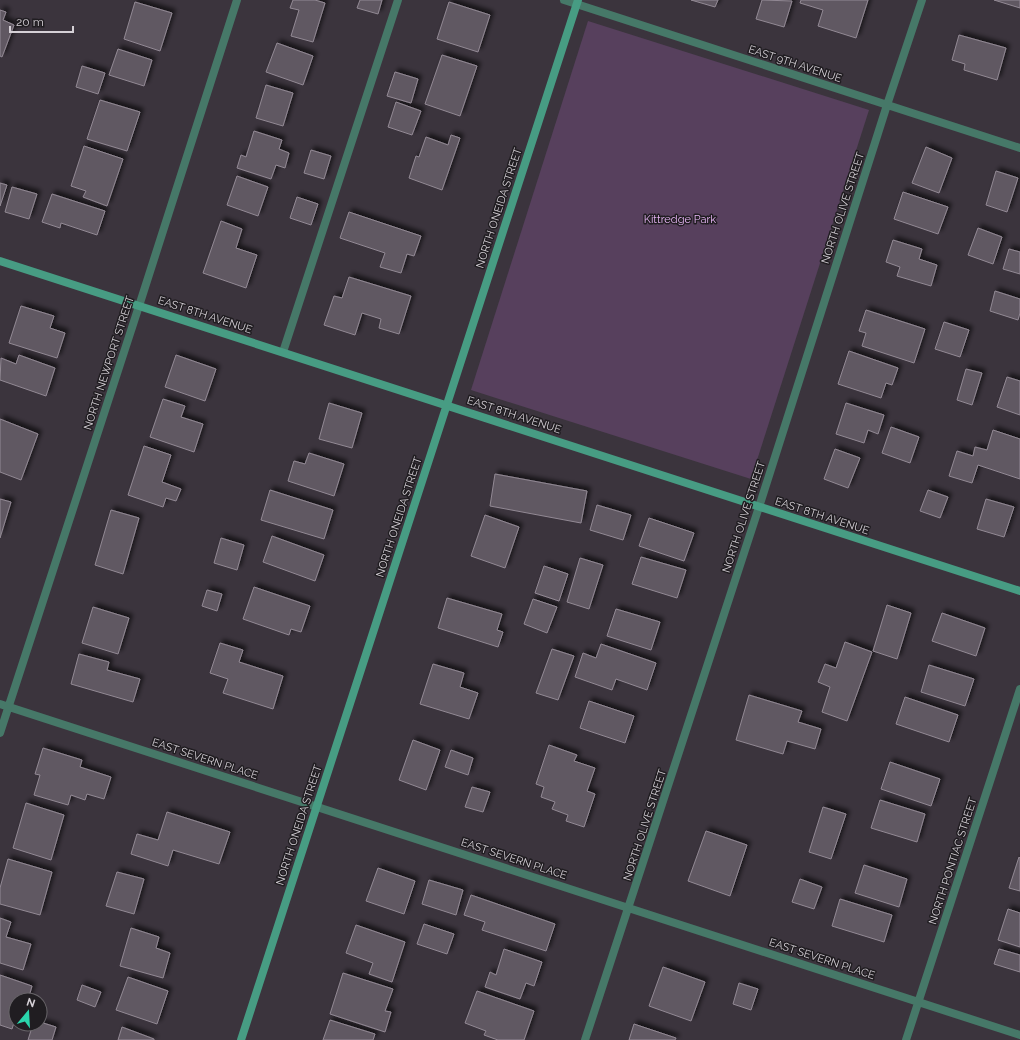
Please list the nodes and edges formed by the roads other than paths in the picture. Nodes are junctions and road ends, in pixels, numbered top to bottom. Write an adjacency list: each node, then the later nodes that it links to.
1 (237, 0): 9 (street, NORTH NEWPORT STREET)
2 (398, 0): 10 (street)
3 (564, 0): 5 (street, EAST 9TH AVENUE)
4 (922, 0): 6 (street, NORTH OLIVE STREET)
5 (578, 2): 6 (street, EAST 9TH AVENUE); 11 (street, NORTH ONEIDA STREET)
6 (887, 105): 7 (street, EAST 9TH AVENUE); 12 (street, NORTH OLIVE STREET)
7 (1020, 148)
8 (0, 261): 9 (street, EAST 8TH AVENUE)
9 (139, 306): 10 (street, EAST 8TH AVENUE); 16 (street, NORTH NEWPORT STREET)
10 (283, 352): 11 (street, EAST 8TH AVENUE)
11 (447, 405): 12 (street, EAST 8TH AVENUE); 18 (street, NORTH ONEIDA STREET)
12 (759, 507): 13 (street, EAST 8TH AVENUE); 19 (street, NORTH OLIVE STREET)
13 (1020, 591)
14 (1020, 689): 20 (street, NORTH PONTIAC STREET)
15 (0, 704): 16 (street, EAST SEVERN PLACE)
16 (9, 707): 17 (street, NORTH NEWPORT STREET); 18 (street, EAST SEVERN PLACE)
17 (0, 733)
18 (316, 806): 19 (street, EAST SEVERN PLACE); 22 (street, NORTH ONEIDA STREET)
19 (630, 908): 20 (street, EAST SEVERN PLACE); 23 (street, NORTH OLIVE STREET)
20 (918, 1002): 21 (street, EAST SEVERN PLACE); 24 (street, NORTH PONTIAC STREET)
21 (1020, 1035)
22 (241, 1040)
23 (585, 1040)
24 (906, 1040)

